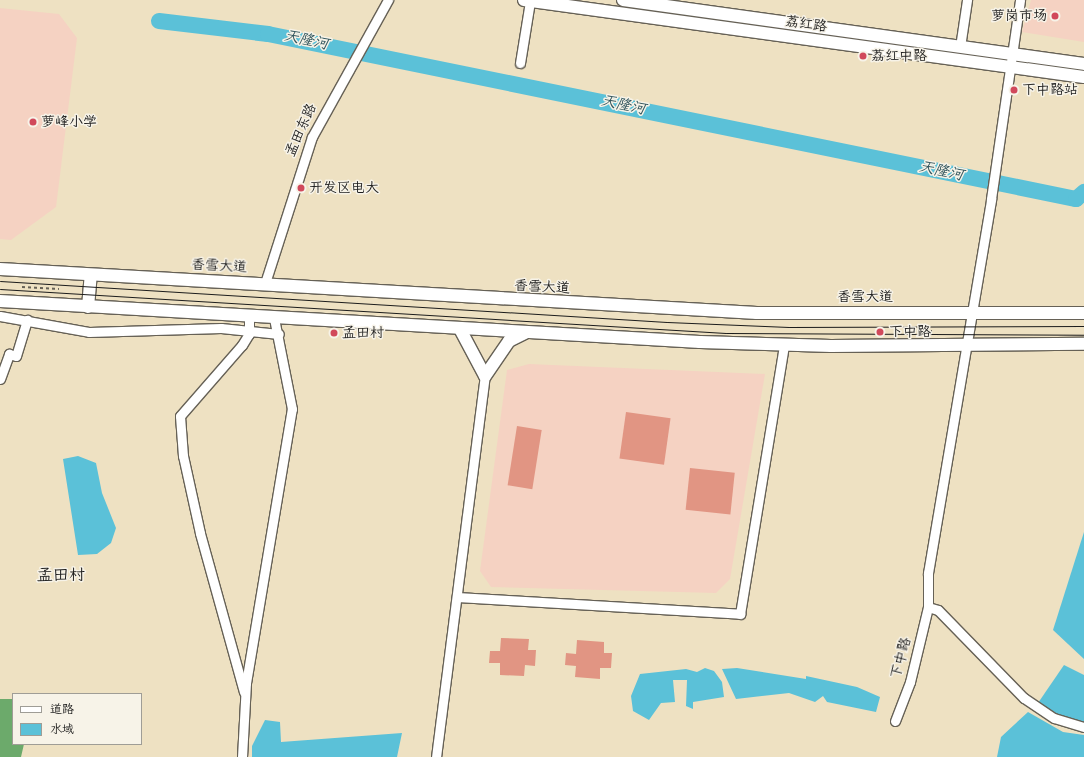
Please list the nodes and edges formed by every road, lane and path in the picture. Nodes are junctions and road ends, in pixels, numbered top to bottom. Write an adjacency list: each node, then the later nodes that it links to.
1 (388, 0): 14 (street, 孟田东路)
2 (528, 0): 8 (street); 10 (main road, 荔红路)
3 (623, 0): 6 (main road, 荔红路)
4 (966, 0): 6 (street)
5 (1020, 0): 7 (street, 下中路)
6 (960, 47): 7 (main road, 荔红路)
7 (1012, 54): 9 (main road, 荔红路); 10 (street, 下中路)
8 (520, 63)
9 (1084, 64)
10 (1010, 67): 11 (main road, 荔红路); 19 (street, 下中路)
11 (1084, 77)
12 (0, 269): 13 (main road, 香雪大道)
13 (91, 275): 14 (main road, 香雪大道); 18 (main road)
14 (265, 283): 19 (main road, 香雪大道)
15 (22, 287): 16 (path)
16 (59, 289)
17 (0, 301): 18 (main road)
18 (88, 307): 22 (main road)
19 (972, 313): 20 (main road, 香雪大道); 33 (street, 下中路)
20 (1084, 313)
21 (0, 316): 24 (street)
22 (249, 316): 23 (main road); 26 (street)
23 (274, 318): 25 (main road); 30 (street)
24 (27, 320): 26 (street); 35 (street)
25 (460, 328): 29 (main road); 34 (main road)
26 (249, 331): 30 (street); 38 (street)
27 (907, 331): 28 (path)
28 (932, 331)
29 (526, 333): 32 (main road); 34 (main road)
30 (279, 334): 38 (street)
31 (1084, 344): 33 (main road)
32 (784, 345): 33 (main road); 36 (street)
33 (967, 346): 37 (street, 下中路)
34 (485, 376): 36 (street)
35 (0, 380)
36 (457, 597): 42 (street)
37 (928, 607): 39 (street, 下中路); 40 (street)
38 (246, 697): 41 (street)
39 (895, 721)
40 (1084, 727)
41 (242, 757)
42 (436, 757)

